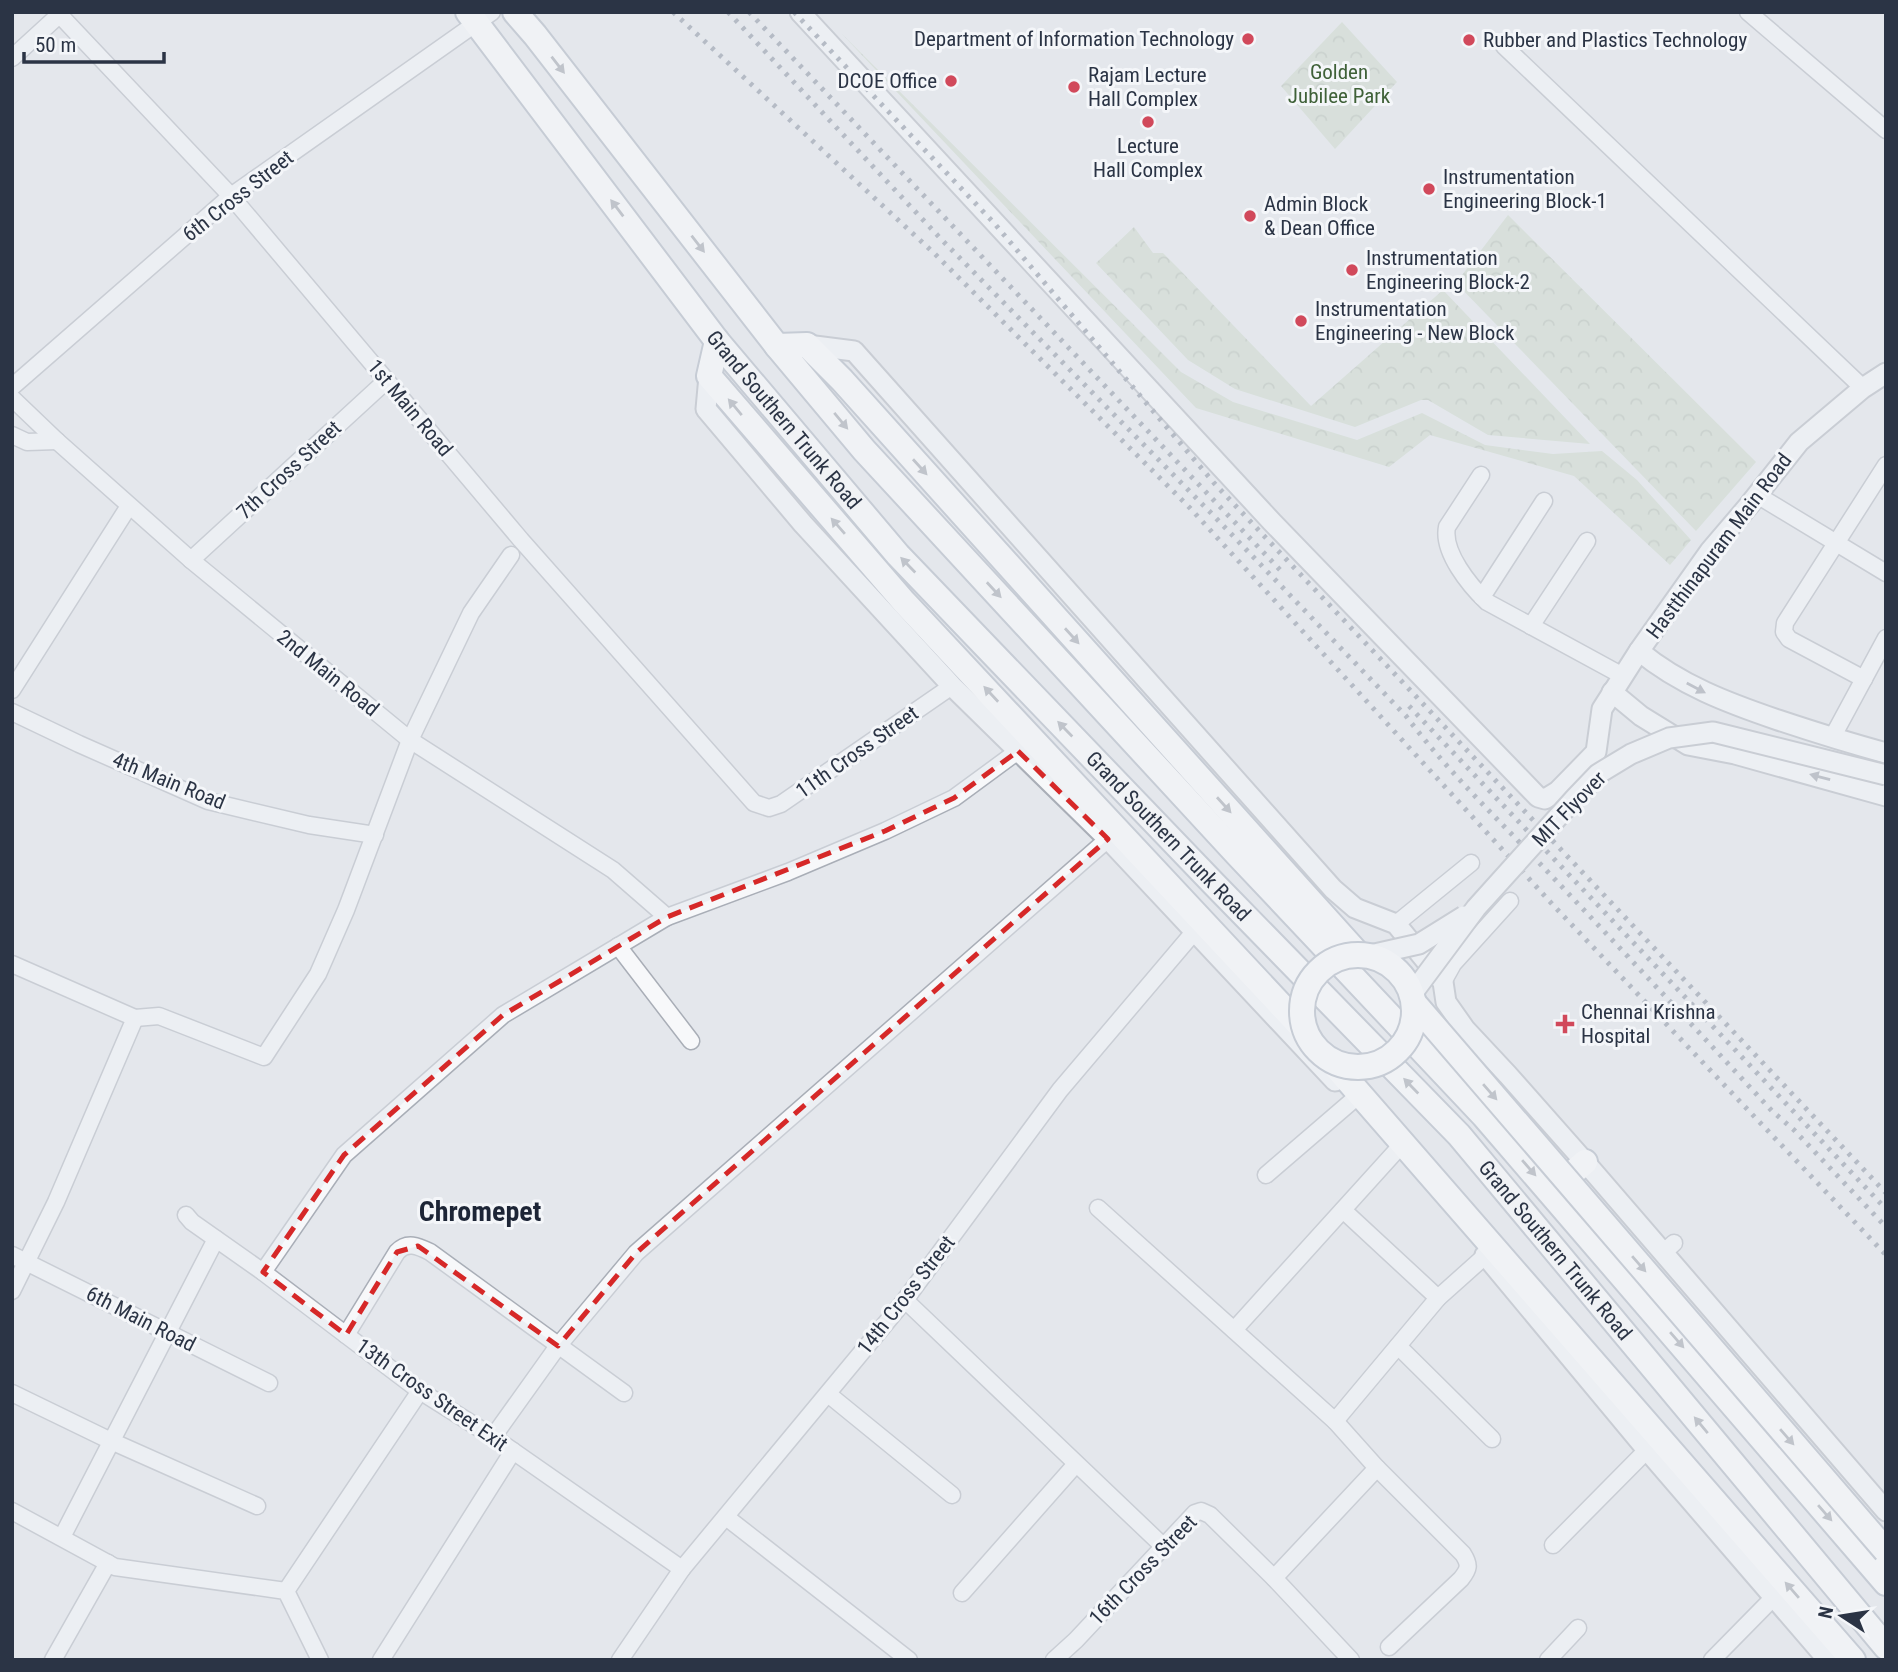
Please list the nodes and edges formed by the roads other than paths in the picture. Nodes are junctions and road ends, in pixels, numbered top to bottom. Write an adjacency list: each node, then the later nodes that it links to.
1 (514, 12): 12 (main road, Grand Southern Trunk Road, one-way to 12)
2 (800, 12): 38 (street)
3 (1748, 12): 8 (street)
4 (58, 13): 7 (street); 9 (street, 1st Main Road)
5 (479, 16): 9 (street, 6th Cross Street); 10 (main road, Grand Southern Trunk Road, one-way to 5)
6 (1504, 46): 17 (street)
7 (12, 58)
8 (1886, 130)
9 (231, 196): 15 (street, 1st Main Road); 16 (street, 6th Cross Street)
10 (717, 341): 14 (main road); 115 (main road, Grand Southern Trunk Road, one-way to 10)
11 (807, 345): 12 (main road); 53 (street); 56 (main road, one-way to 56)
12 (777, 346): 68 (main road, Grand Southern Trunk Road, one-way to 68)
13 (1886, 373): 17 (street, Hastthinapuram Main Road)
14 (709, 376): 36 (street); 61 (main road, one-way to 14)
15 (387, 380): 29 (street, 7th Cross Street); 46 (street, 1st Main Road)
16 (12, 387)
17 (1863, 388): 23 (street, Hastthinapuram Main Road)
18 (12, 398): 20 (street, 2nd Main Road)
19 (12, 435): 20 (street)
20 (57, 441): 25 (street, 2nd Main Road)
21 (1886, 465): 27 (street)
22 (1481, 475): 31 (street)
23 (1757, 495): 27 (street); 34 (street, Hastthinapuram Main Road)
24 (1544, 501): 31 (street)
25 (129, 506): 29 (street, 2nd Main Road); 37 (street)
26 (1587, 541): 32 (street)
27 (1837, 544): 30 (street); 35 (street)
28 (511, 555): 41 (street)
29 (191, 560): 41 (street, 2nd Main Road)
30 (1886, 573)
31 (1482, 597): 32 (street)
32 (1531, 626): 38 (street)
33 (1886, 638): 35 (street)
34 (1639, 651): 38 (street, Hastthinapuram Main Road); 40 (street, one-way to 40)
35 (1864, 679): 40 (street)
36 (952, 686): 42 (street); 46 (street, 11th Cross Street)
37 (12, 690)
38 (1612, 692): 45 (street, one-way to 38)
39 (12, 712): 47 (street, 4th Main Road)
40 (1832, 738): 43 (street)
41 (410, 740): 47 (street); 52 (street, 2nd Main Road)
42 (1018, 751): 48 (street); 52 (street)
43 (1886, 753)
44 (1886, 775): 51 (street, MIT Flyover, bridge)
45 (1886, 796)
46 (759, 806)
47 (375, 835): 60 (street)
48 (1108, 839): 54 (street); 82 (street)
49 (1471, 863): 53 (street)
50 (1510, 901): 58 (street)
51 (1476, 908): 56 (street, MIT Flyover, bridge); 59 (street, MIT Flyover, bridge)
52 (667, 917): 55 (street)
53 (1396, 924): 58 (street)
54 (1194, 932): 64 (street); 78 (street, 14th Cross Street)
55 (618, 946): 62 (street); 75 (street)
56 (1364, 955): 59 (main road, bridge); 61 (main road, bridge)
57 (12, 964): 60 (street)
58 (1443, 982): 66 (street)
59 (1413, 998): 63 (main road, bridge); 105 (main road, one-way to 105, bridge)
60 (135, 1018): 74 (street)
61 (1305, 1031): 63 (main road, bridge)
62 (691, 1041)
63 (1331, 1060): 126 (main road, one-way to 63)
64 (1352, 1101): 65 (street); 67 (street)
65 (1396, 1151): 70 (street); 73 (street)
66 (1585, 1162): 68 (main road); 100 (street)
67 (1266, 1175)
68 (1550, 1193): 109 (main road, Grand Southern Trunk Road, one-way to 109)
69 (1098, 1208): 79 (street)
70 (1343, 1210): 77 (street); 79 (street)
71 (187, 1215): 72 (street, 13th Cross Street Exit)
72 (216, 1239): 75 (street, 13th Cross Street Exit); 80 (street)
73 (1485, 1256): 77 (street); 93 (street)
74 (20, 1258): 76 (street); 80 (street, 6th Main Road)
75 (263, 1272): 81 (street, 13th Cross Street Exit)
76 (12, 1291)
77 (1438, 1298): 83 (street)
78 (905, 1300): 88 (street, 14th Cross Street); 95 (street)
79 (1234, 1331): 89 (street)
80 (168, 1332): 84 (street, 6th Main Road); 92 (street)
81 (346, 1335): 82 (street); 85 (street, 13th Cross Street Exit)
82 (558, 1346): 87 (street); 90 (street)
83 (1398, 1346): 89 (street); 91 (street)
84 (269, 1383)
85 (420, 1391): 90 (street, 13th Cross Street Exit); 110 (street)
86 (12, 1393): 92 (street)
87 (624, 1393)
88 (828, 1394): 97 (street); 101 (street, 14th Cross Street)
89 (1335, 1421): 96 (street)
90 (494, 1437): 94 (street, 13th Cross Street Exit)
91 (1492, 1439)
92 (111, 1441): 98 (street); 102 (street)
93 (1647, 1450): 103 (street); 112 (street)
94 (513, 1451): 107 (street, 13th Cross Street Exit); 118 (street)
95 (1076, 1464): 104 (street); 111 (street)
96 (1377, 1468): 108 (street); 114 (street)
97 (952, 1495)
98 (257, 1506)
99 (12, 1511): 102 (street)
100 (1886, 1511)
101 (726, 1517): 107 (street, 14th Cross Street); 120 (street)
102 (62, 1537): 106 (street)
103 (1553, 1545)
104 (1164, 1547): 108 (street, 16th Cross Street); 121 (street, 16th Cross Street)
105 (1886, 1551)
106 (108, 1563): 110 (street); 116 (street)
107 (682, 1569): 119 (street, 14th Cross Street)
108 (1274, 1578): 122 (street, 16th Cross Street)
109 (1886, 1583)
110 (286, 1591): 117 (street)
111 (962, 1593)
112 (1774, 1597): 124 (street); 125 (street)
113 (1578, 1628): 123 (street)
114 (1389, 1647)
115 (1886, 1647)
116 (53, 1660)
117 (320, 1660)
118 (381, 1660)
119 (620, 1660)
120 (909, 1660)
121 (1054, 1660)
122 (1351, 1660)
123 (1548, 1660)
124 (1712, 1660)
125 (1828, 1660)
126 (1853, 1660)

